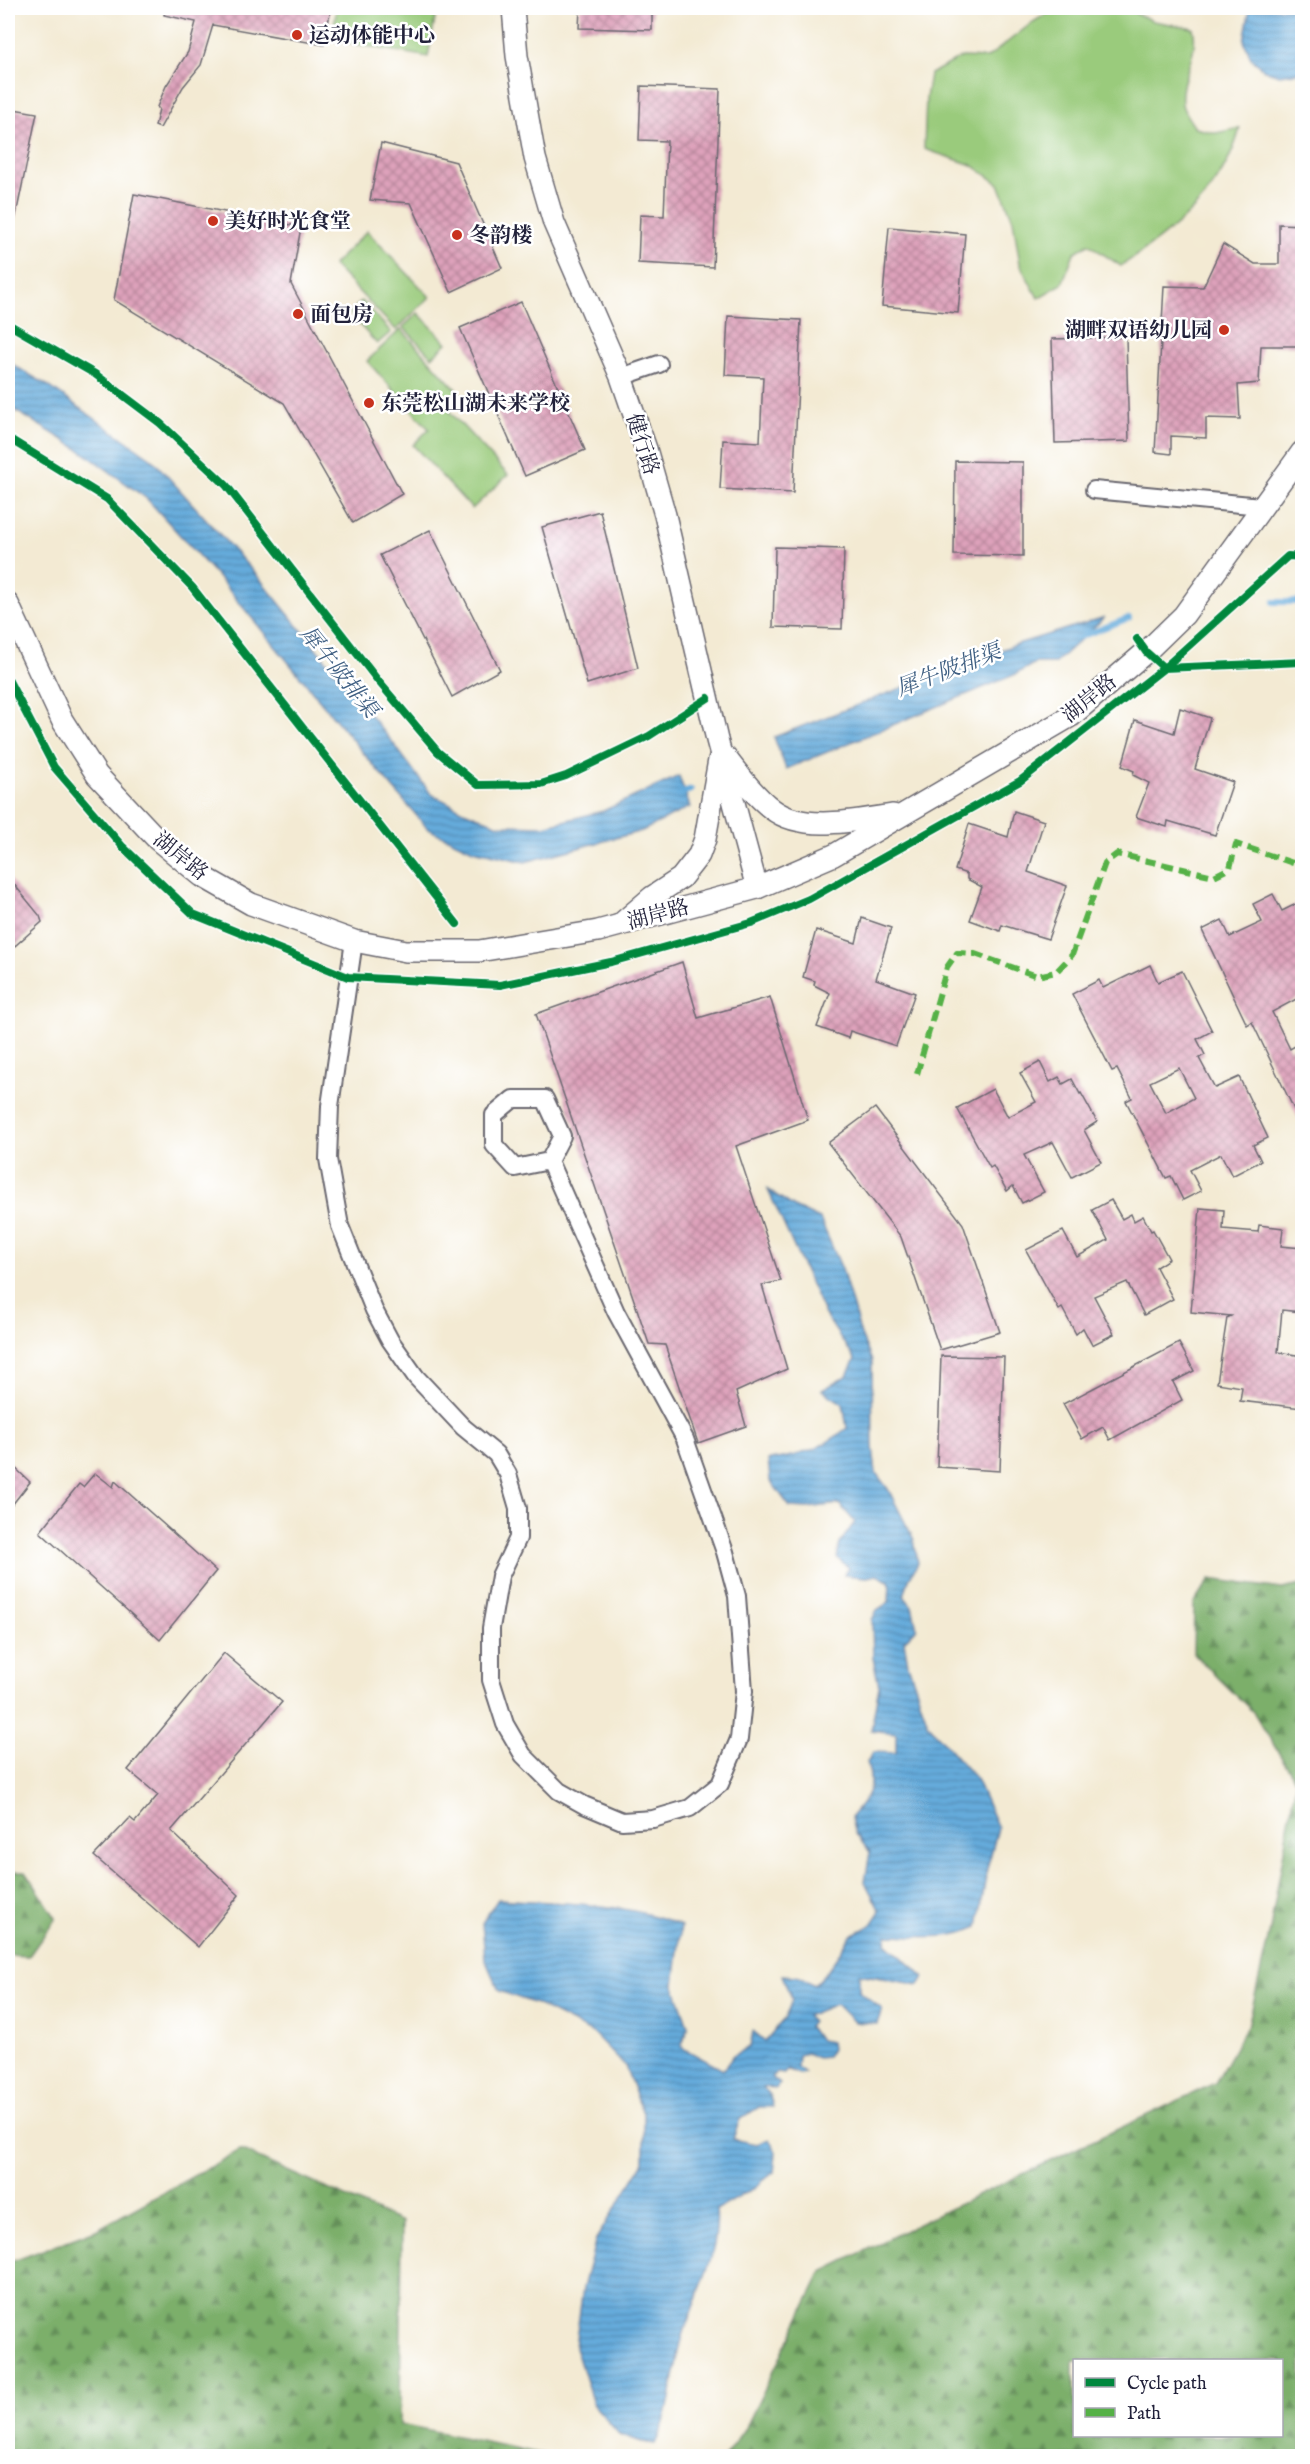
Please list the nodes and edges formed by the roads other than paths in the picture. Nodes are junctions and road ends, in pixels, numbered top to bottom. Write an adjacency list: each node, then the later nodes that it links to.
1 (513, 8): 3 (street, 健行路)
2 (659, 364): 3 (street)
3 (621, 377): 8 (street, 健行路)
4 (1302, 452): 6 (street, 湖岸路)
5 (1094, 490): 6 (street)
6 (1261, 506): 9 (street, 湖岸路)
7 (8, 604): 12 (street, 湖岸路)
8 (720, 750): 9 (street); 10 (street, 健行路); 11 (street)
9 (904, 813): 10 (street, 湖岸路)
10 (757, 888): 11 (street, 湖岸路)
11 (618, 925): 12 (street, 湖岸路)
12 (354, 941): 13 (street)
13 (549, 1161): 13 (street)

